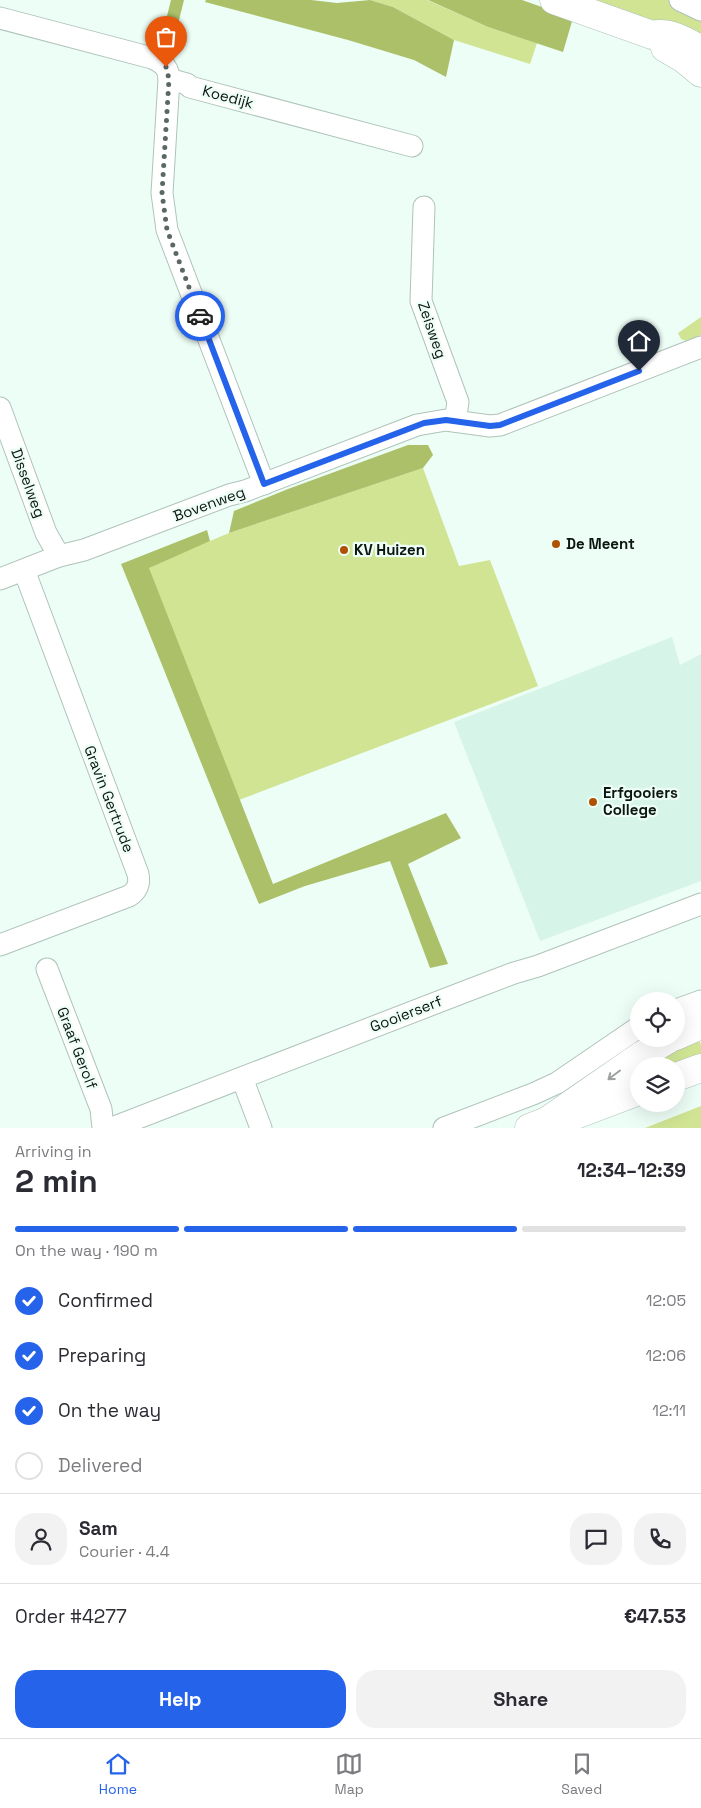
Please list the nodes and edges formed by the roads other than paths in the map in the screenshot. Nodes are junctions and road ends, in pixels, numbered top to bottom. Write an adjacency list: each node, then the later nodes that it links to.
1 (554, 0): 5 (main road)
2 (680, 0): 3 (street)
3 (701, 10)
4 (0, 18): 8 (street)
5 (652, 35): 6 (main road); 7 (main road)
6 (701, 50)
7 (701, 73)
8 (169, 79): 9 (street, Koedijk); 14 (street)
9 (412, 146)
10 (424, 207): 13 (street, Zeisweg)
11 (701, 347): 13 (street, Bovenweg)
12 (0, 408): 15 (street, Disselweg)
13 (455, 421): 14 (street, Bovenweg)
14 (264, 484): 15 (street, Bovenweg)
15 (58, 556): 16 (street, Bovenweg)
16 (24, 570): 17 (street, Bovenweg); 19 (street, Gravin Gertrude)
17 (0, 579)
18 (701, 904): 29 (street, Gooierserf)
19 (0, 946)
20 (46, 969): 32 (street, Graaf Gerolf)
21 (701, 1001): 22 (street)
22 (685, 1007)
23 (701, 1025): 24 (main road)
24 (685, 1032)
25 (630, 1033): 35 (street)
26 (656, 1047): 31 (main road, one-way to 31)
27 (701, 1068): 28 (main road)
28 (685, 1074)
29 (242, 1078): 33 (street, Gooierserf); 34 (street)
30 (630, 1094): 31 (main road)
31 (538, 1124)
32 (103, 1128)
33 (112, 1128)
34 (261, 1128)
35 (444, 1128)

